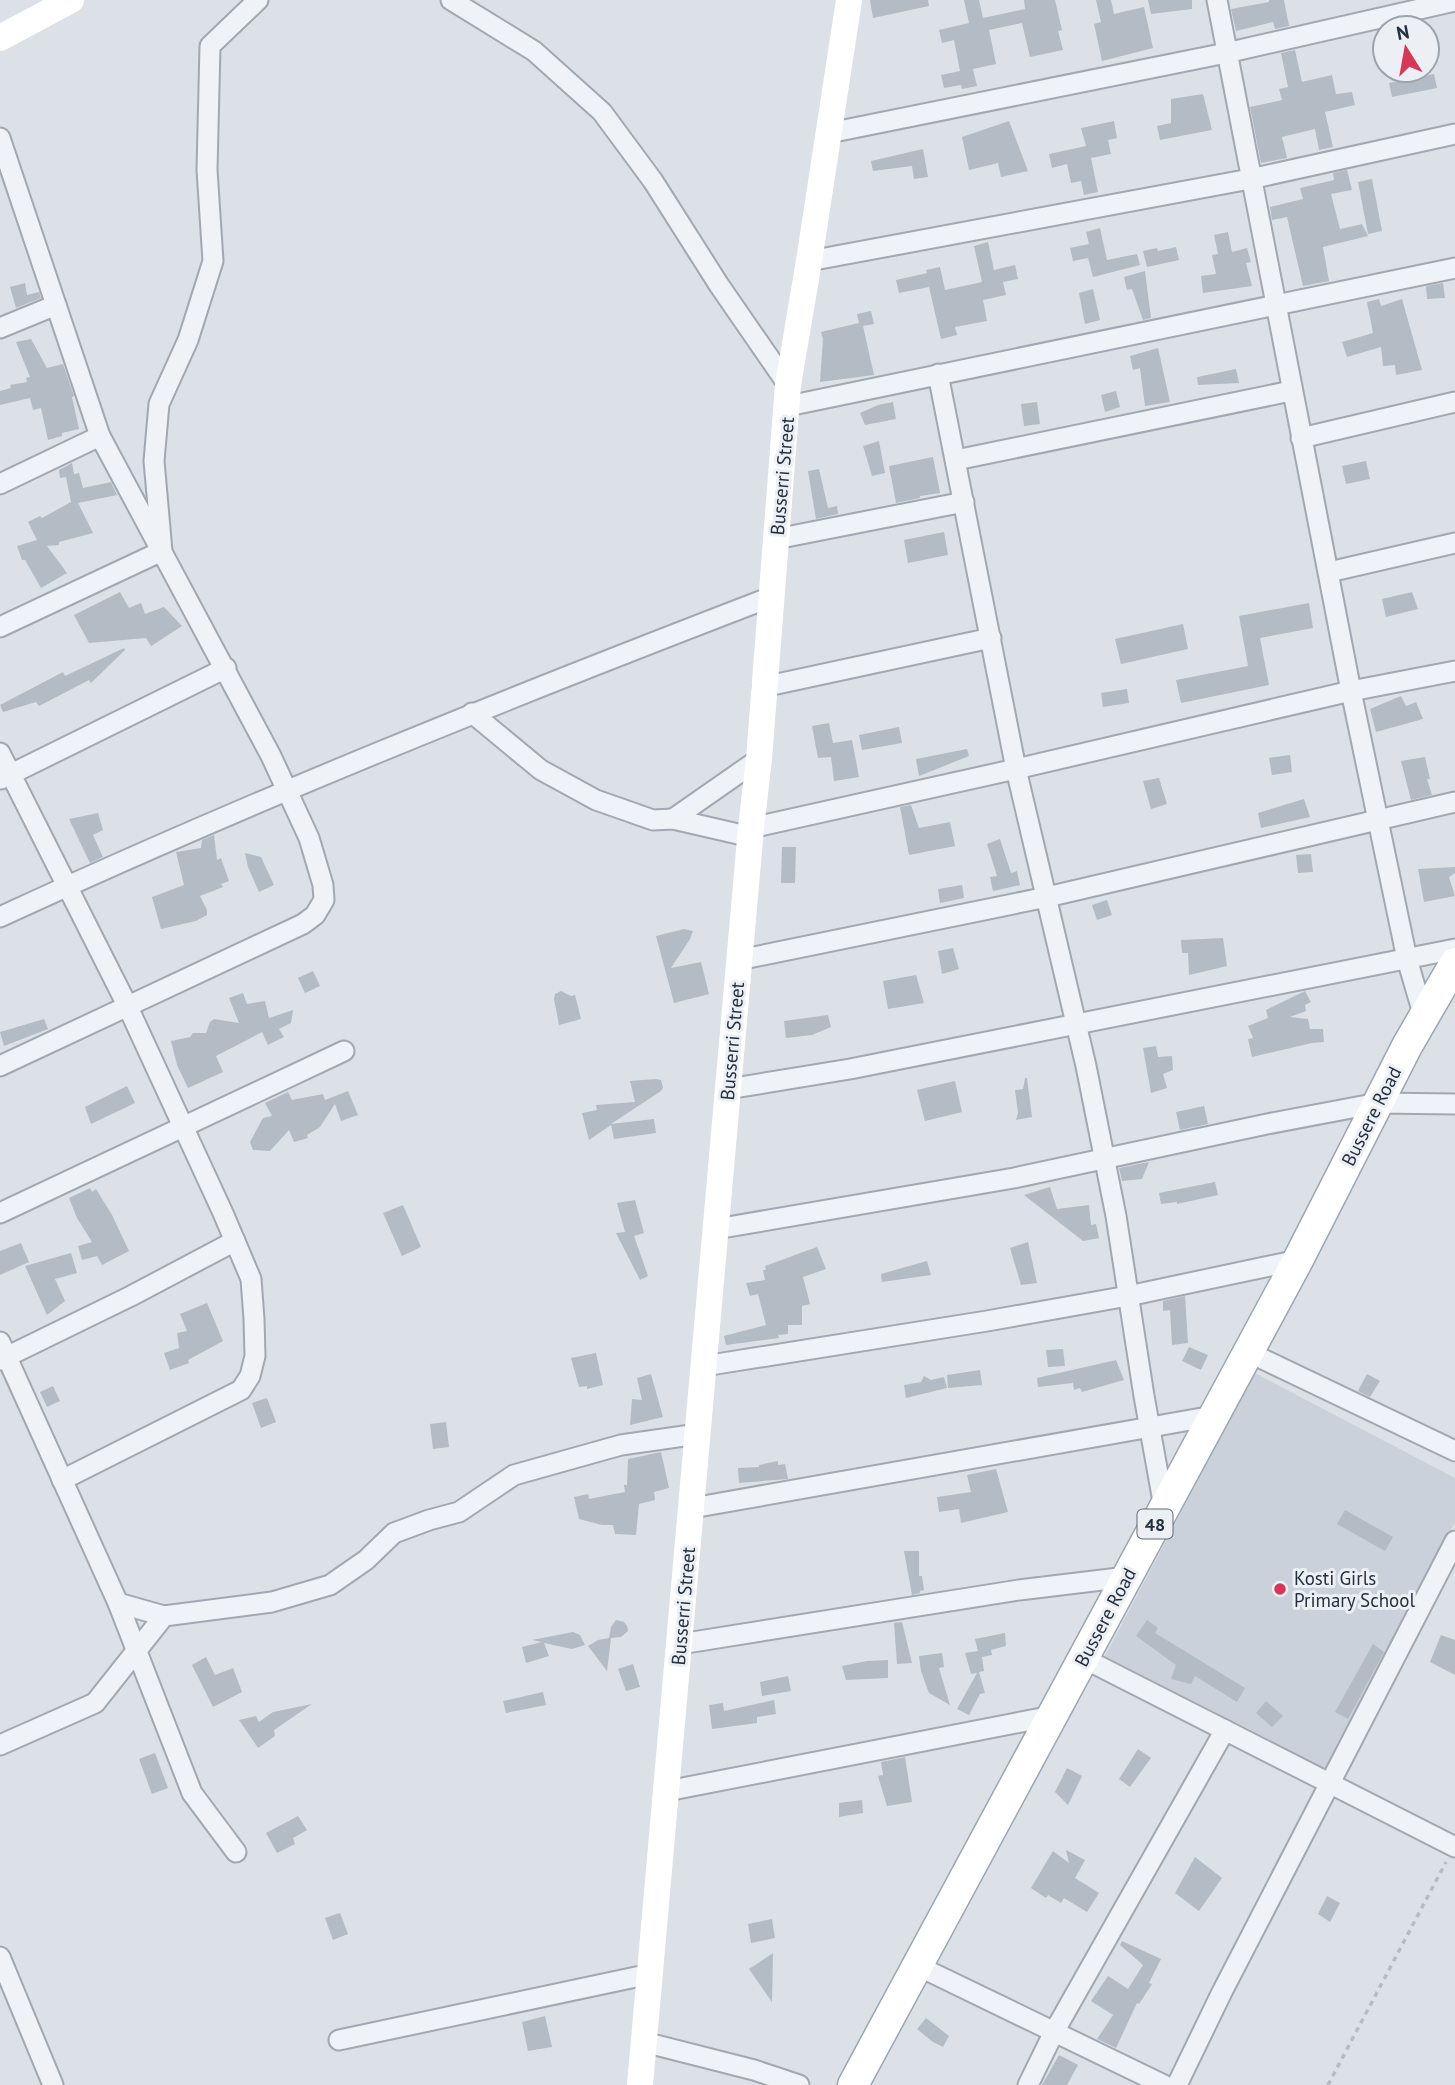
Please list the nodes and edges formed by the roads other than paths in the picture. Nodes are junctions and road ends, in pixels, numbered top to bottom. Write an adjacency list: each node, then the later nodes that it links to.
1 (71, 0): 7 (main road)
2 (258, 0): 30 (street)
3 (451, 0): 21 (street)
4 (849, 0): 9 (main road, Busserri Street)
5 (1217, 0): 8 (street)
6 (1455, 1): 8 (street)
7 (0, 38)
8 (1226, 53): 9 (street); 12 (street)
9 (829, 133): 14 (main road, Busserri Street)
10 (1455, 134): 12 (street)
11 (0, 138): 13 (street)
12 (1250, 179): 14 (street); 17 (street)
13 (6, 181): 16 (street)
14 (809, 261): 21 (main road, Busserri Street)
15 (1455, 268): 17 (street)
16 (56, 305): 18 (street); 23 (street)
17 (1274, 305): 19 (street); 20 (street)
18 (0, 328)
19 (938, 374): 21 (street); 25 (street)
20 (1292, 391): 24 (street); 25 (street)
21 (788, 395): 28 (main road, Busserri Street)
22 (1455, 402): 24 (street)
23 (100, 436): 26 (street); 30 (street)
24 (1301, 438): 31 (street)
25 (956, 460): 27 (street)
26 (0, 484)
27 (964, 502): 28 (street); 34 (street)
28 (776, 539): 32 (main road, Busserri Street)
29 (1455, 543): 31 (street)
30 (162, 551): 33 (street); 35 (street)
31 (1329, 572): 38 (street)
32 (771, 597): 37 (main road, Busserri Street); 39 (street)
33 (0, 627)
34 (991, 638): 37 (street); 42 (street)
35 (226, 668): 43 (street); 44 (street)
36 (1455, 671): 38 (street)
37 (763, 687): 41 (main road, Busserri Street)
38 (1350, 691): 42 (street); 47 (street)
39 (472, 713): 44 (street); 46 (street)
40 (0, 753): 43 (street)
41 (759, 759): 46 (street); 48 (main road, Busserri Street)
42 (1016, 769): 48 (street); 50 (street)
43 (5, 778): 49 (street)
44 (287, 791): 49 (street); 56 (street)
45 (1455, 802): 47 (street)
46 (673, 819): 48 (street)
47 (1378, 819): 50 (street); 53 (street)
48 (751, 833): 54 (main road, Busserri Street)
49 (66, 886): 51 (street); 56 (street)
50 (1047, 897): 54 (street); 58 (street)
51 (0, 917)
52 (1455, 949): 53 (street)
53 (1407, 959): 57 (street); 58 (street)
54 (739, 960): 61 (main road, Busserri Street)
55 (1455, 962): 57 (main road, Bussere Road / 48)
56 (127, 1005): 60 (street); 64 (street)
57 (1423, 1017): 62 (main road, Bussere Road / 48)
58 (1076, 1025): 61 (street); 65 (street)
59 (344, 1051): 64 (street)
60 (0, 1066)
61 (728, 1089): 67 (main road, Busserri Street)
62 (1378, 1103): 63 (street); 65 (street); 69 (main road, Bussere Road / 48)
63 (1455, 1104)
64 (183, 1127): 66 (street); 68 (street)
65 (1103, 1160): 67 (street); 70 (street)
66 (0, 1213)
67 (716, 1229): 73 (main road, Busserri Street)
68 (235, 1241): 72 (street); 78 (street)
69 (1298, 1260): 70 (street); 71 (main road, Bussere Road / 48)
70 (1128, 1296): 73 (street); 75 (street)
71 (1248, 1352): 74 (main road, Bussere Road / 48); 77 (street)
72 (2, 1353): 78 (street)
73 (704, 1366): 76 (main road, Busserri Street)
74 (1213, 1416): 75 (street); 79 (main road, Bussere Road / 48)
75 (1150, 1427): 79 (street); 80 (street)
76 (698, 1434): 80 (main road, Busserri Street); 84 (street)
77 (1455, 1451)
78 (62, 1480): 83 (street)
79 (1164, 1507): 82 (main road, Bussere Road / 48)
80 (692, 1508): 85 (main road, Busserri Street)
81 (1455, 1541): 91 (street)
82 (1127, 1577): 85 (street); 87 (main road, Bussere Road / 48)
83 (118, 1603): 84 (street); 86 (street)
84 (164, 1616): 86 (street)
85 (680, 1644): 92 (main road, Busserri Street)
86 (135, 1651): 90 (street); 94 (street)
87 (1083, 1658): 88 (main road, Bussere Road / 48); 89 (street)
88 (1052, 1716): 92 (street); 96 (main road, Bussere Road / 48)
89 (1225, 1730): 91 (street); 98 (street)
90 (0, 1745)
91 (1329, 1783): 93 (street); 107 (street)
92 (667, 1791): 97 (main road, Busserri Street)
93 (1454, 1847)
94 (236, 1852)
95 (0, 1957): 102 (street)
96 (918, 1966): 98 (street); 104 (main road, Bussere Road / 48)
97 (650, 1974): 99 (street); 100 (main road, Busserri Street)
98 (1054, 2032): 105 (street); 106 (street)
99 (339, 2040)
100 (644, 2042): 101 (main road, Busserri Street); 103 (street)
101 (637, 2084)
102 (53, 2085)
103 (799, 2085)
104 (853, 2085)
105 (1028, 2085)
106 (1164, 2085)
107 (1177, 2085)

